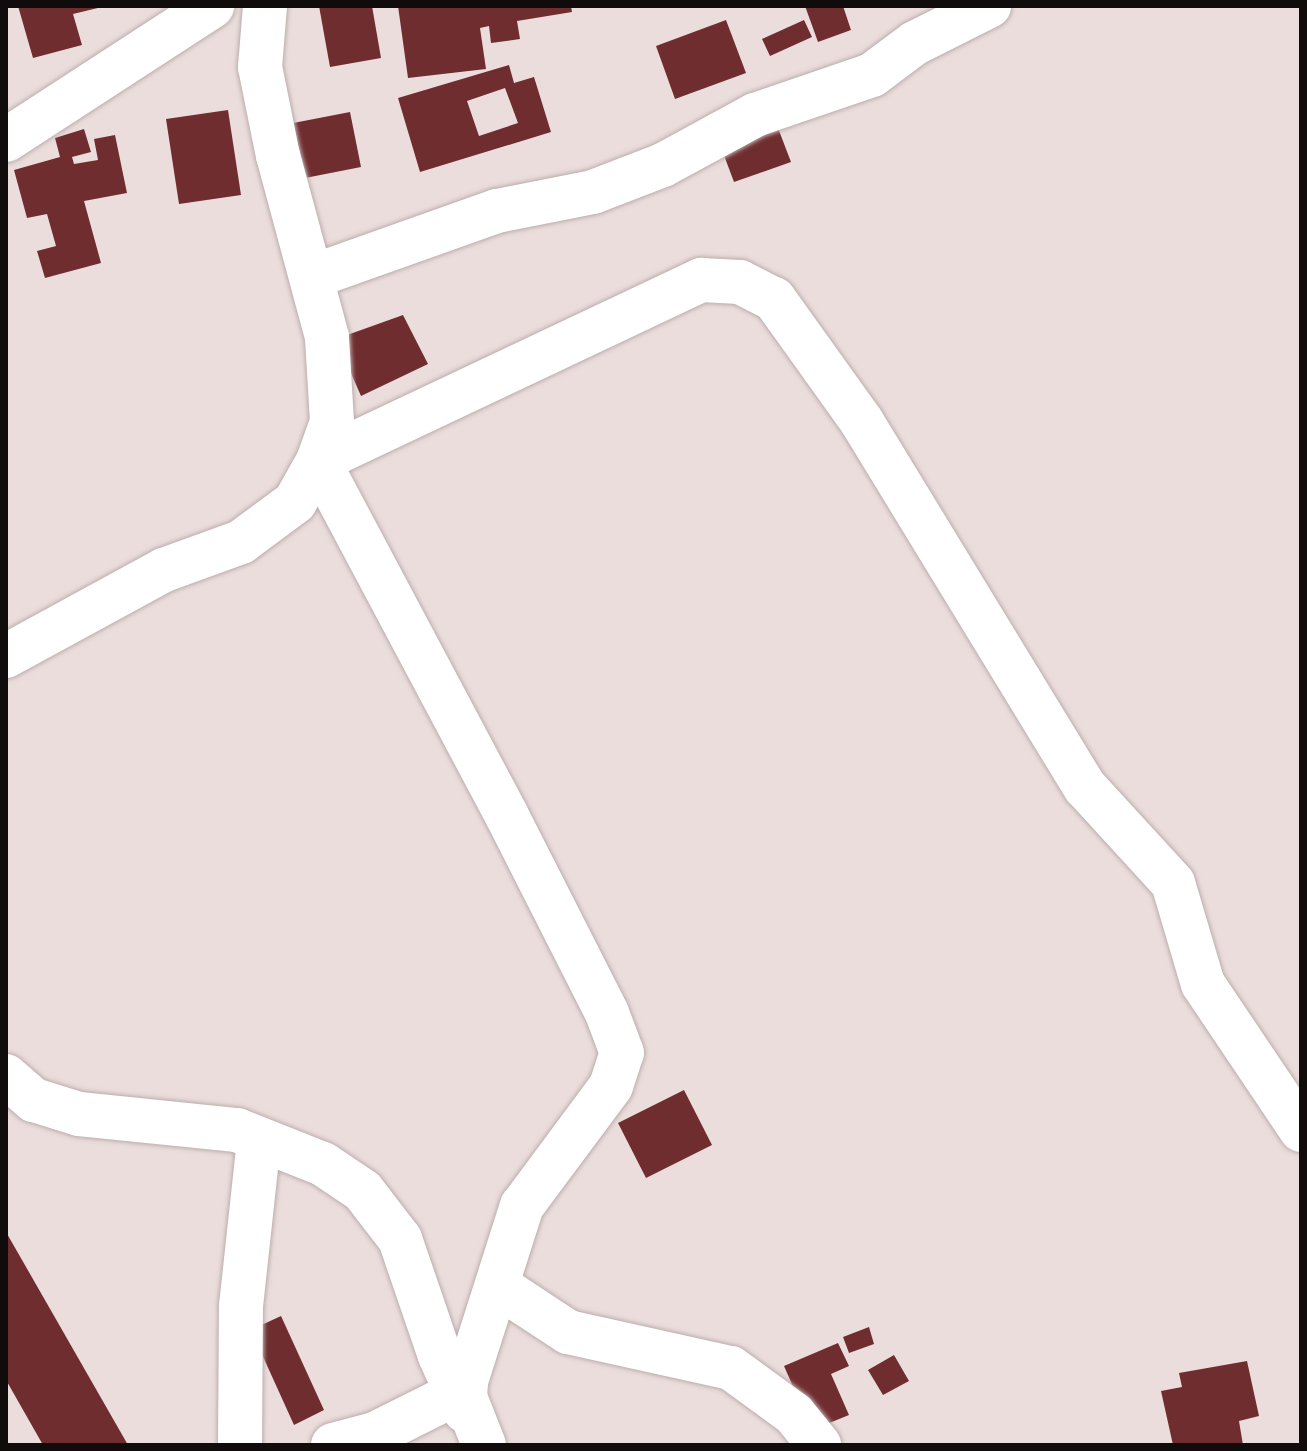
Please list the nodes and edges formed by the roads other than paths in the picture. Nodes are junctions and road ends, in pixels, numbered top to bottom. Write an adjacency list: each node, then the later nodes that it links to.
1 (212, 6): 4 (street)
2 (265, 6): 5 (street)
3 (989, 6): 5 (street)
4 (6, 140)
5 (314, 276): 6 (street)
6 (318, 461): 7 (street); 9 (street); 11 (street)
7 (6, 656)
8 (6, 1076): 10 (street)
9 (1301, 1130)
10 (259, 1139): 12 (street); 13 (street)
11 (498, 1286): 12 (street); 15 (street)
12 (472, 1423): 14 (street)
13 (240, 1445)
14 (333, 1445)
15 (819, 1445)

